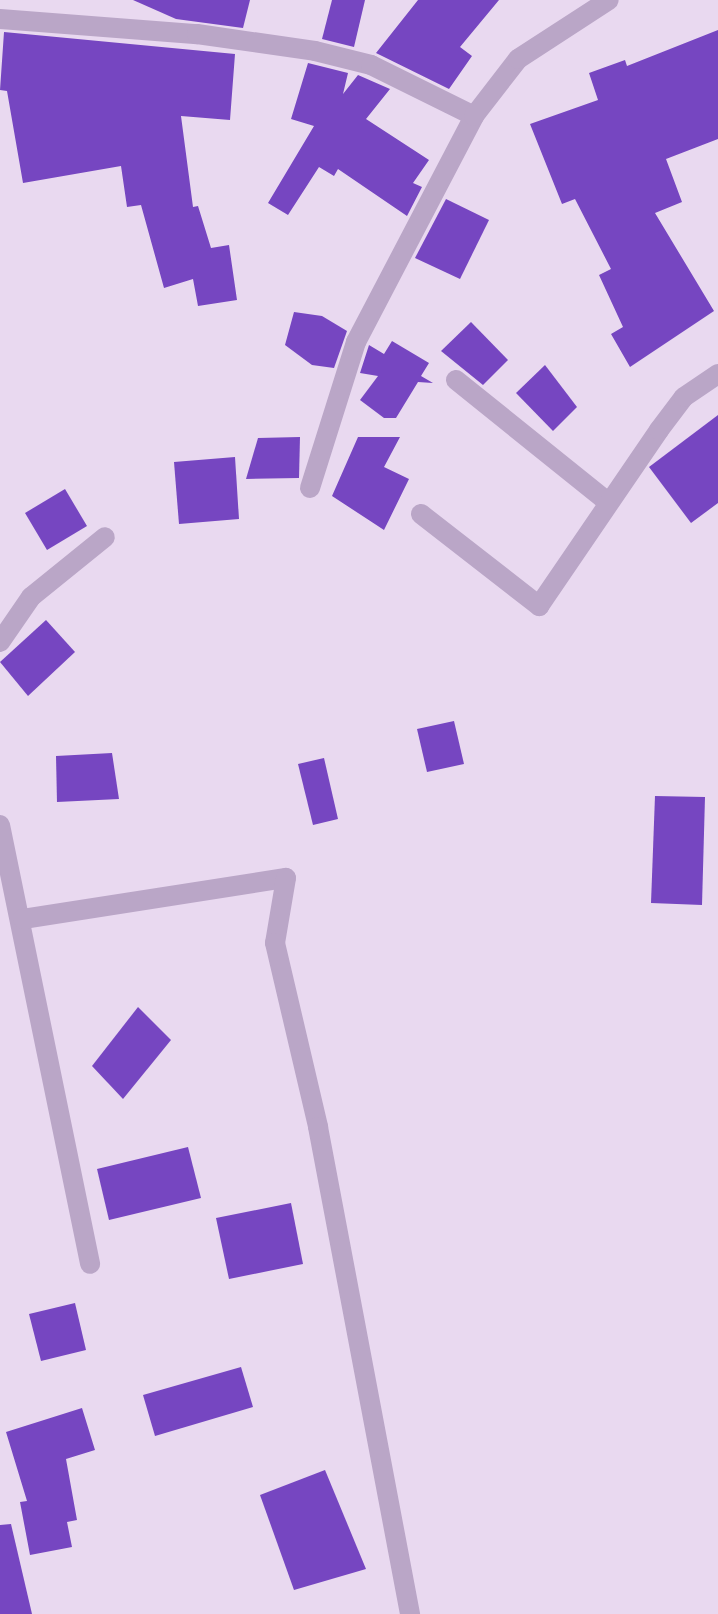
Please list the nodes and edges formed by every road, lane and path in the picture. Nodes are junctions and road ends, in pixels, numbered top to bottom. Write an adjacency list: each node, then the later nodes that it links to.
1 (609, 0): 3 (street)
2 (0, 19): 3 (street)
3 (474, 116): 6 (street)
4 (718, 374): 7 (street)
5 (456, 380): 7 (street)
6 (310, 488)
7 (609, 503): 8 (street)
8 (421, 514)
9 (105, 537): 10 (street)
10 (0, 642)
11 (0, 825): 12 (street)
12 (23, 919): 13 (street); 14 (street)
13 (90, 1264)
14 (410, 1614)

